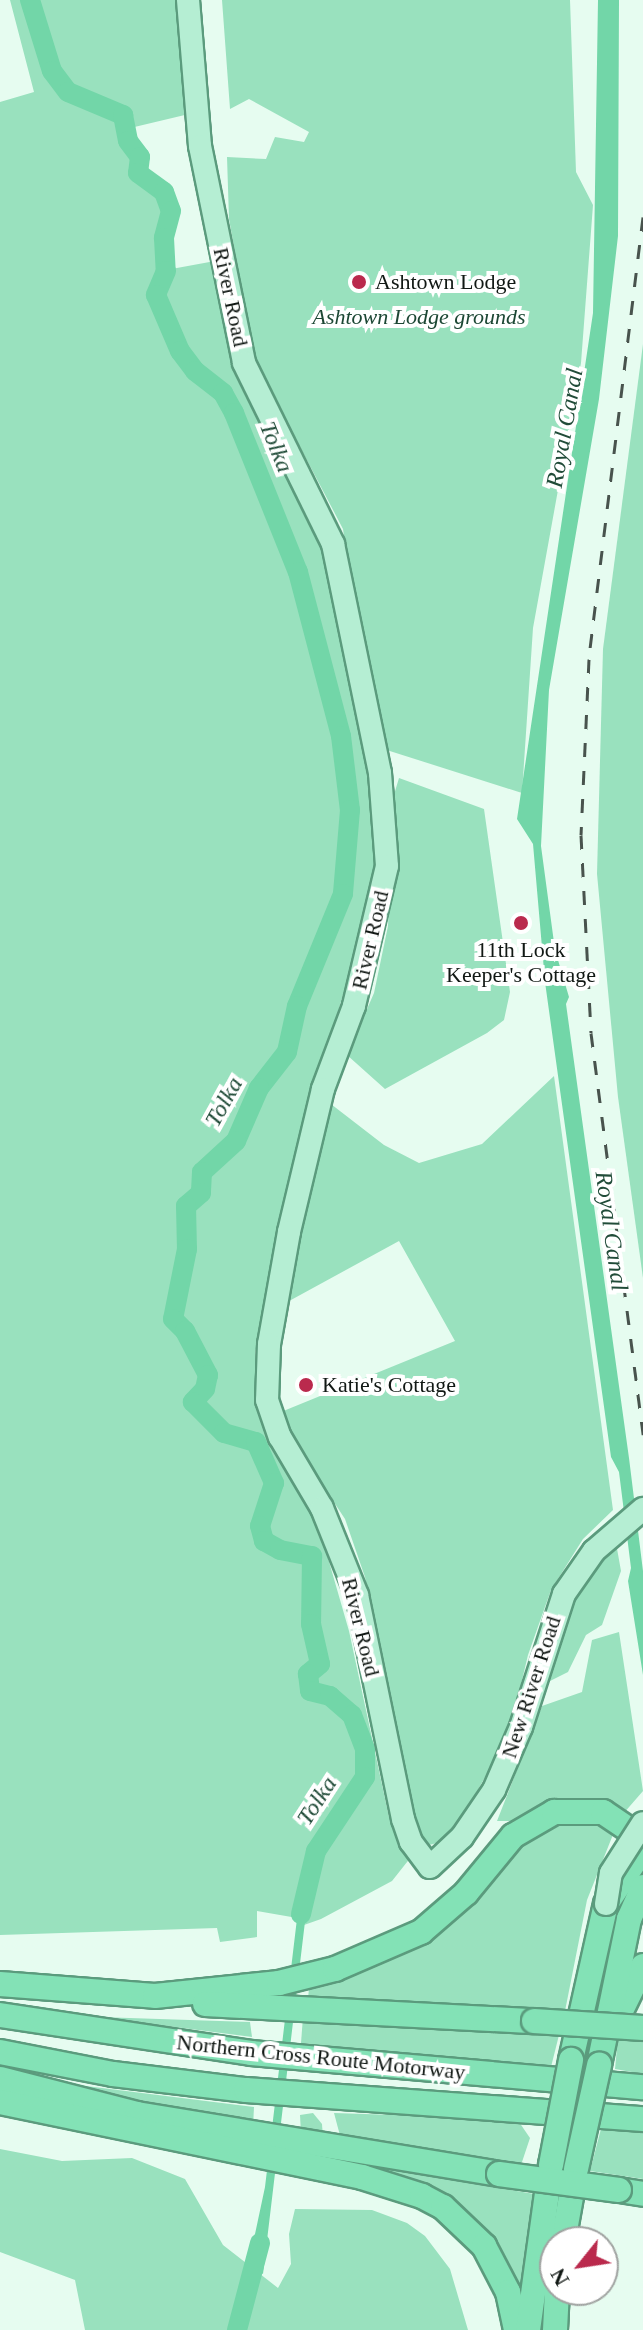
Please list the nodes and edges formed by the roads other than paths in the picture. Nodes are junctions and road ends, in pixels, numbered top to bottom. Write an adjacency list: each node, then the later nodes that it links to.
1 (188, 0): 6 (main road, River Road)
2 (643, 1509): 6 (main road, New River Road)
3 (643, 1823): 8 (main road, bridge)
4 (643, 1839): 11 (highway)
5 (643, 1849): 8 (highway)
6 (430, 1867)
7 (643, 1887): 15 (highway)
8 (602, 1914): 26 (highway, bridge)
9 (643, 1966): 15 (highway)
10 (0, 1986): 11 (highway)
11 (242, 1996): 13 (highway, bridge)
12 (0, 2015): 17 (highway, Northern Cross Route Motorway)
13 (643, 2028)
14 (0, 2052): 19 (highway, Northern Cross Route Motorway)
15 (600, 2062): 23 (highway, bridge)
16 (0, 2079): 20 (highway)
17 (643, 2087)
18 (0, 2102): 20 (highway)
19 (643, 2119)
20 (229, 2140): 21 (highway)
21 (322, 2158): 22 (highway, bridge); 25 (highway)
22 (631, 2192)
23 (566, 2226)
24 (556, 2306): 27 (highway)
25 (516, 2330)
26 (528, 2330)
27 (555, 2330)

